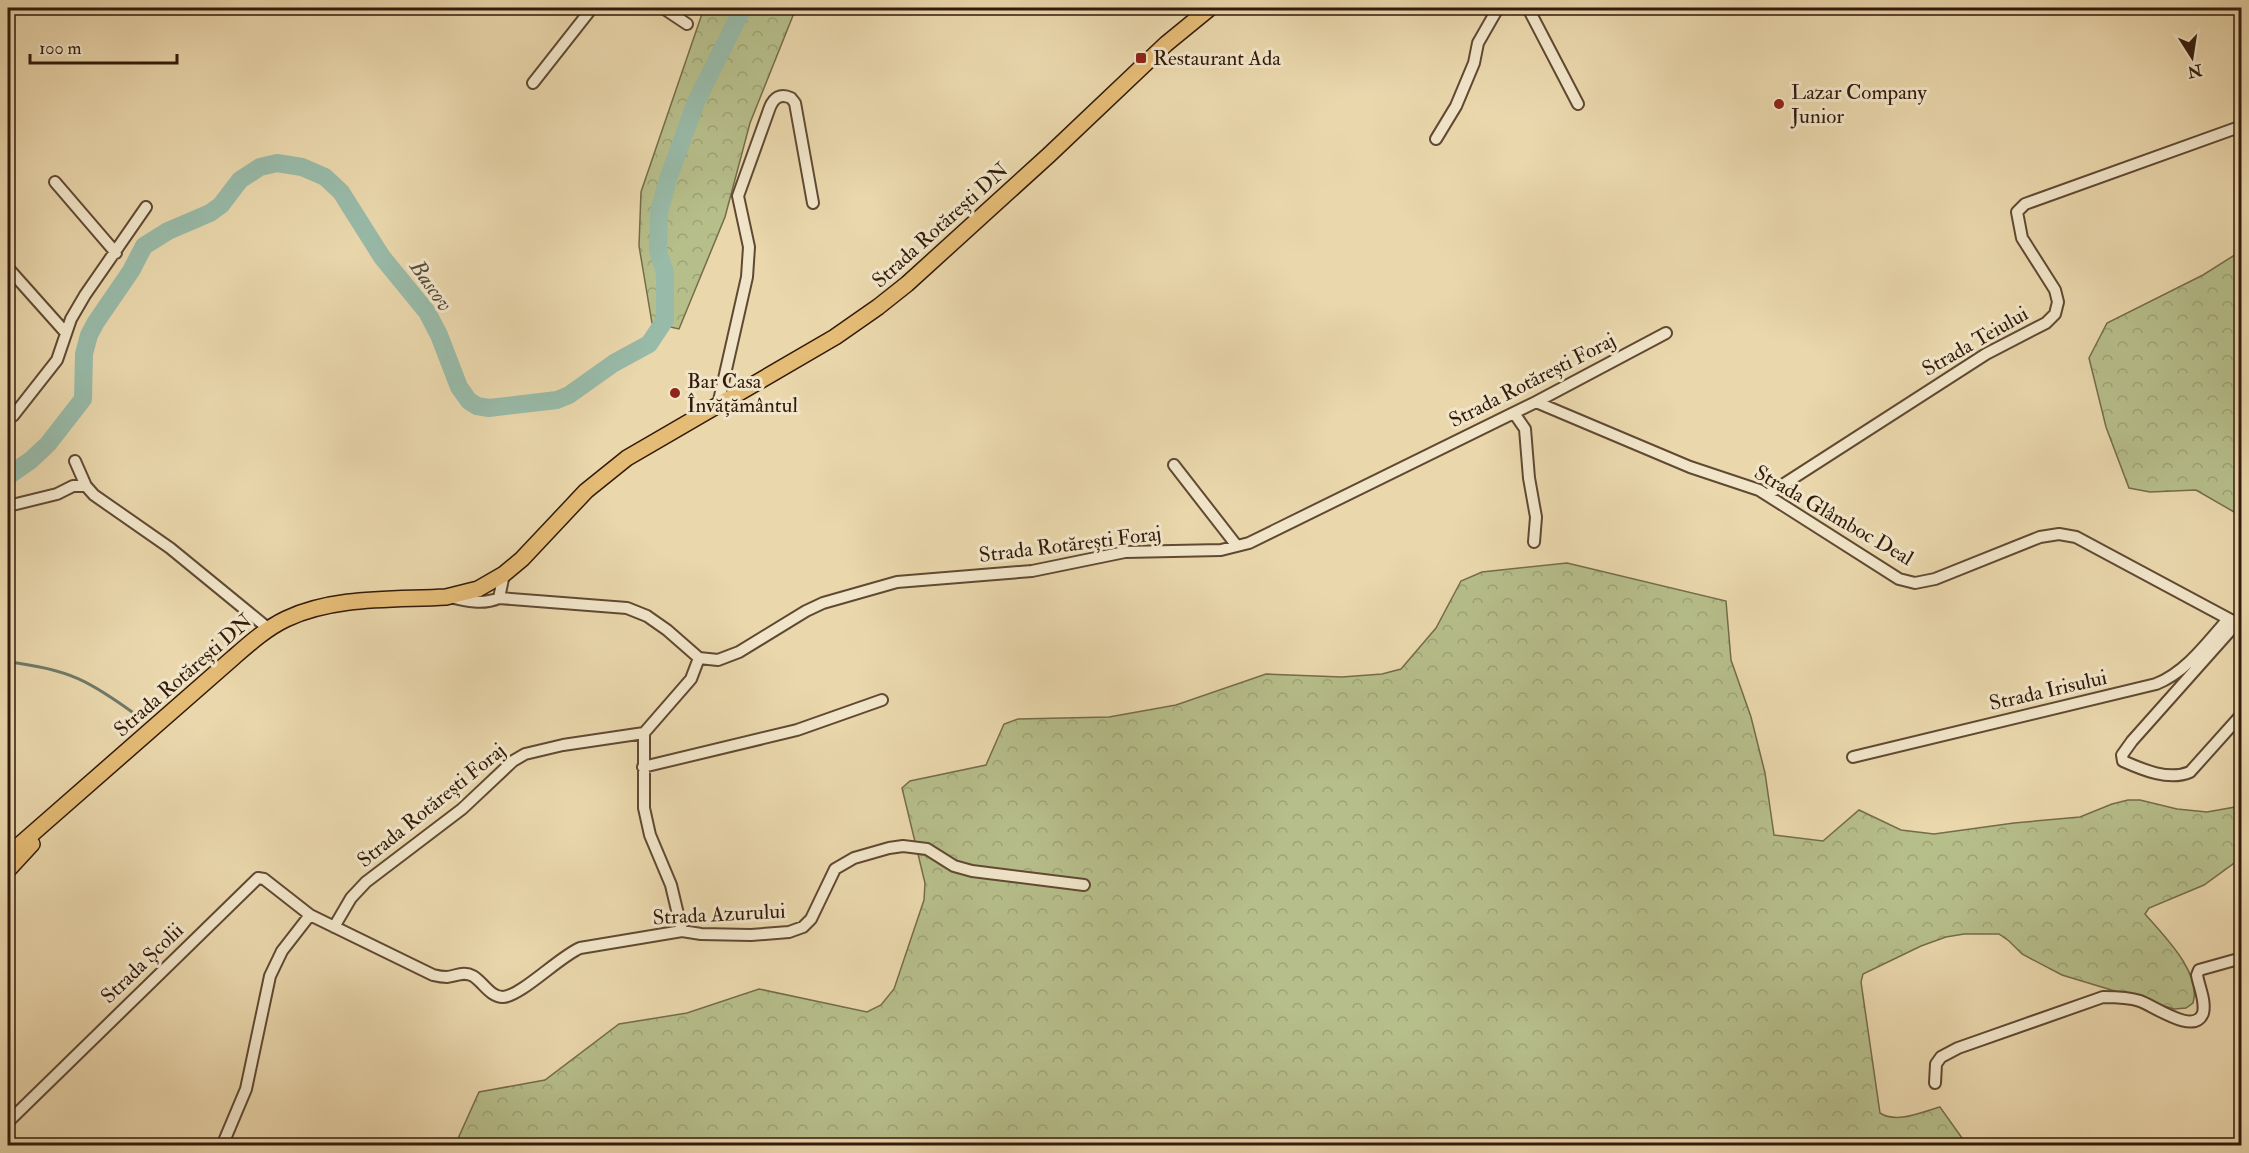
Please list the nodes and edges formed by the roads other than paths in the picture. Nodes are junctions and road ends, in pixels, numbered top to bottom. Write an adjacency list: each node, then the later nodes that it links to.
1 (592, 8): 7 (street)
2 (663, 8): 6 (street)
3 (1498, 8): 10 (street)
4 (1528, 8): 8 (street)
5 (1207, 9): 19 (highway, Strada Rotărești DN)
6 (687, 24)
7 (533, 83)
8 (1578, 104)
9 (2241, 126): 25 (street, Strada Teiului)
10 (1436, 139)
11 (56, 182): 14 (street)
12 (813, 203): 19 (street)
13 (146, 207): 14 (street)
14 (116, 253): 16 (street)
15 (8, 268): 16 (street)
16 (66, 333): 21 (street)
17 (1666, 333): 18 (street, Strada Rotărești Foraj)
18 (1536, 402): 20 (street, Strada Rotărești Foraj); 25 (street, Strada Glâmboc Deal)
19 (718, 405): 29 (highway, Strada Rotărești DN)
20 (1514, 413): 27 (street); 28 (street, Strada Rotărești Foraj)
21 (10, 416)
22 (75, 461): 24 (street)
23 (1174, 465): 28 (street)
24 (86, 486): 26 (street); 33 (street)
25 (1767, 495): 32 (street, Strada Glâmboc Deal)
26 (8, 506)
27 (1534, 542)
28 (1237, 546): 34 (street, Strada Rotărești Foraj)
29 (504, 574): 30 (highway, Strada Rotărești DN); 31 (street)
30 (446, 597): 31 (street); 33 (highway, Strada Rotărești DN)
31 (499, 598): 34 (street)
32 (2235, 623): 36 (street); 38 (street, Strada Irisului)
33 (269, 629): 40 (highway, Strada Rotărești DN)
34 (699, 658): 37 (street)
35 (882, 700): 39 (street)
36 (2241, 714)
37 (644, 733): 39 (street); 46 (street, Strada Rotărești Foraj)
38 (1853, 757)
39 (643, 767): 47 (street)
40 (58, 812): 41 (highway); 42 (highway); 43 (highway)
41 (8, 844)
42 (8, 855)
43 (8, 870)
44 (1084, 885): 47 (street, Strada Azurului)
45 (310, 915): 46 (street, Strada Azurului); 50 (street, Strada Școlii); 51 (street)
46 (334, 927): 47 (street, Strada Azurului)
47 (682, 931)
48 (2241, 958): 49 (street)
49 (1935, 1083)
50 (8, 1122)
51 (222, 1146)

